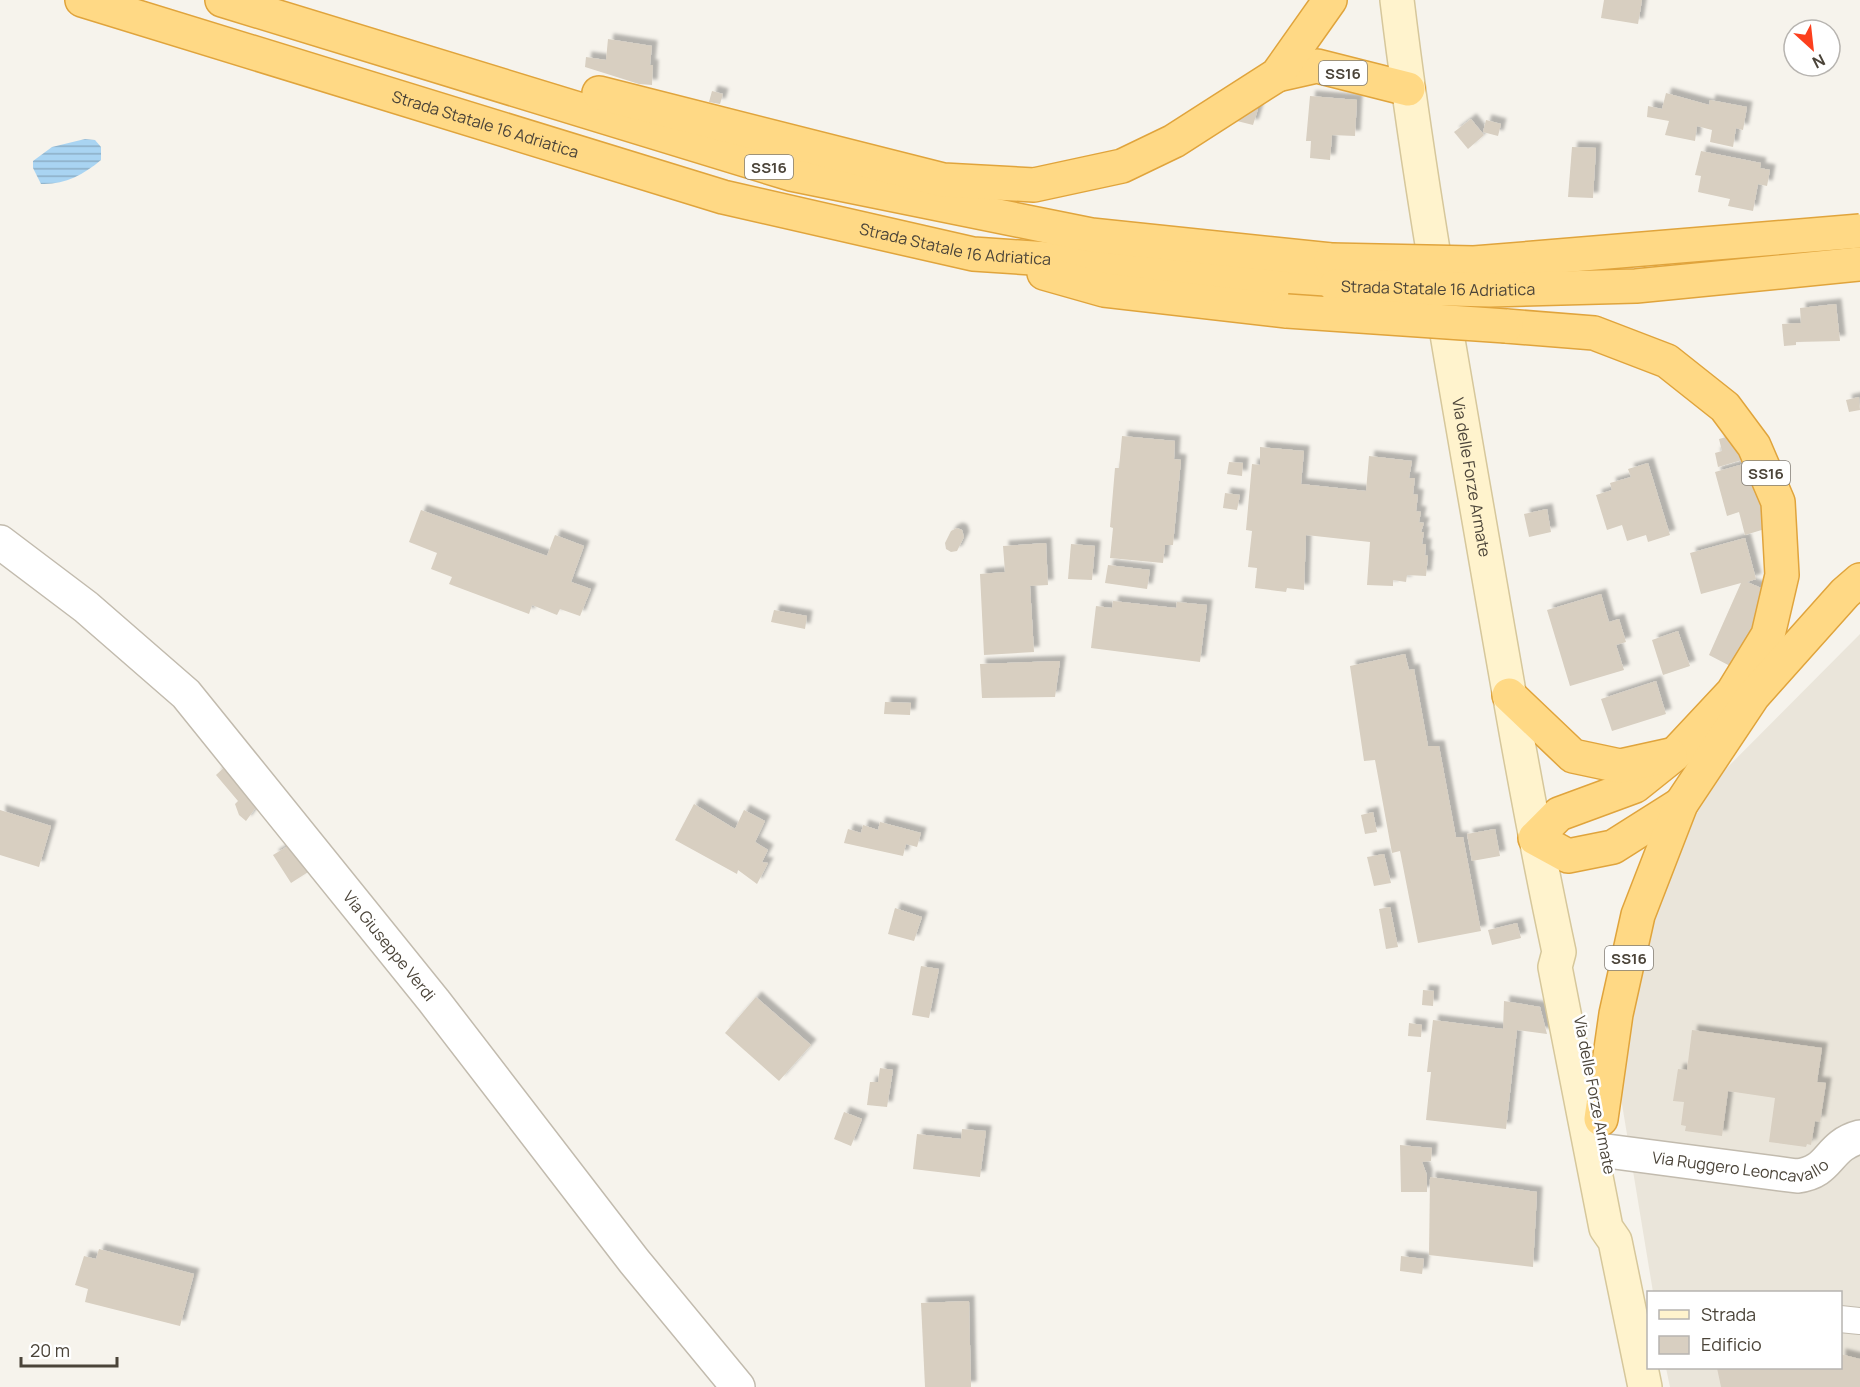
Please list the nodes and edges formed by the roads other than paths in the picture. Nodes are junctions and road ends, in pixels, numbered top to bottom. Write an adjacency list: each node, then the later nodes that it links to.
1 (82, 0): 9 (highway, Strada Statale 16 Adriatica / SS16)
2 (222, 0): 6 (highway, Strada Statale 16 Adriatica / SS16)
3 (1330, 0): 5 (highway, SS16)
4 (1397, 0): 7 (main road, Via delle Forze Armate)
5 (1277, 75): 6 (highway, SS16); 7 (highway, SS16)
6 (488, 80): 11 (highway, Strada Statale 16 Adriatica / SS16)
7 (1408, 89): 14 (main road, Via delle Forze Armate)
8 (1860, 231): 11 (highway, Strada Statale 16 Adriatica / SS16, bridge)
9 (973, 254): 11 (highway, Strada Statale 16 Adriatica / SS16); 15 (highway, SS16, bridge)
10 (1860, 264): 11 (highway, Strada Statale 16 Adriatica / SS16, bridge)
11 (1334, 273)
12 (0, 542): 26 (street, Via Giuseppe Verdi)
13 (1853, 586): 16 (highway, SS16)
14 (1509, 695): 15 (highway); 17 (main road, Via delle Forze Armate)
15 (1675, 754): 17 (highway, SS16)
16 (1681, 804): 17 (highway, SS16); 19 (highway, SS16)
17 (1535, 838): 18 (main road, Via delle Forze Armate)
18 (1559, 952): 19 (main road, Via delle Forze Armate); 22 (main road, Via delle Forze Armate)
19 (1601, 1119): 21 (main road, Via delle Forze Armate)
20 (1860, 1137): 21 (street, Via Ruggero Leoncavallo)
21 (1606, 1151): 22 (main road, Via delle Forze Armate)
22 (1615, 1241): 23 (main road, Via delle Forze Armate)
23 (1638, 1301): 27 (main road, Via delle Forze Armate)
24 (1842, 1319): 25 (street)
25 (1860, 1321)
26 (738, 1387)
27 (1645, 1387)

